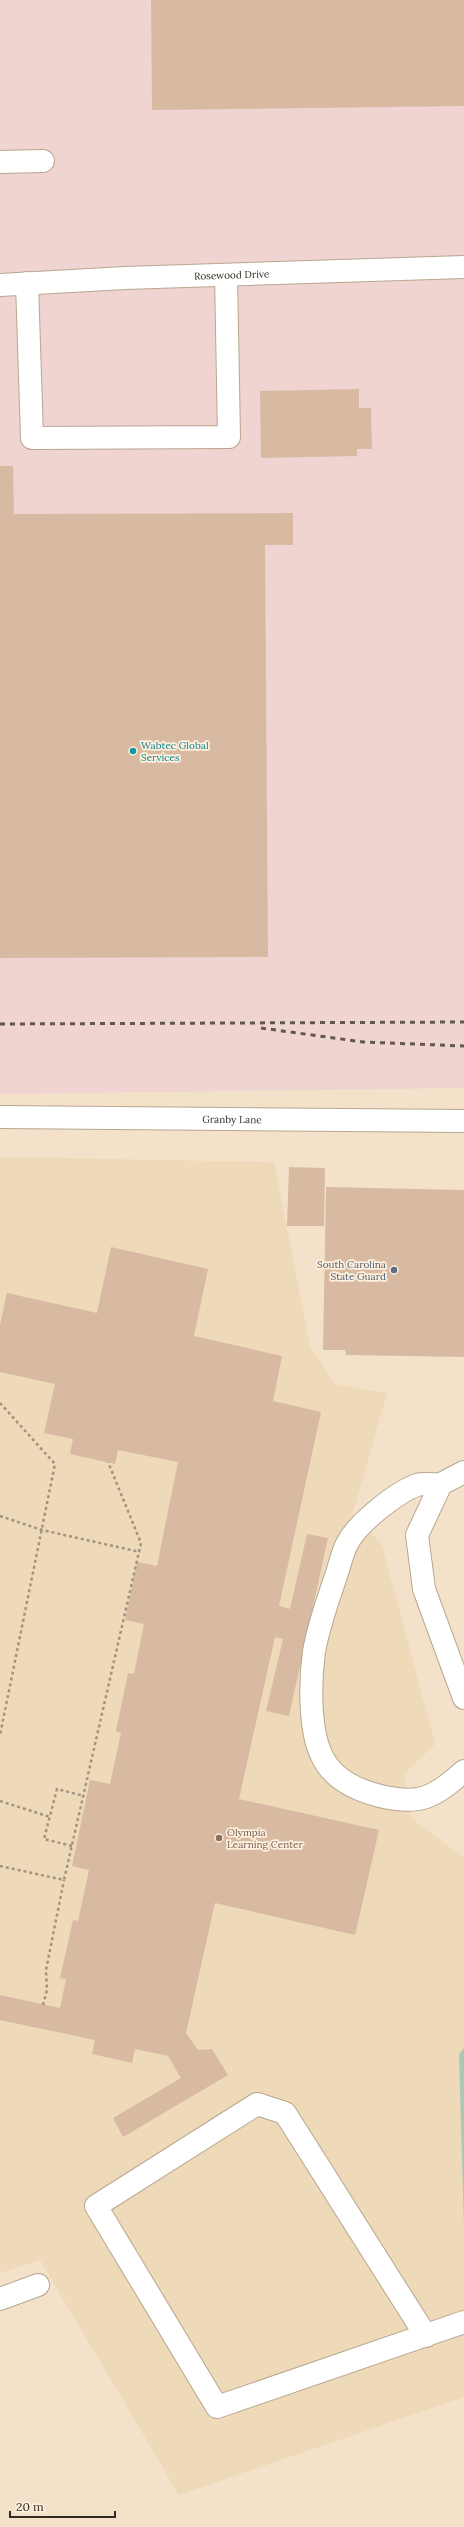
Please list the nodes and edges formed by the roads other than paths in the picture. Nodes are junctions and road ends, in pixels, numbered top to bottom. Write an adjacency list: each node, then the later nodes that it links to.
1 (43, 161): 2 (street)
2 (0, 162)
3 (464, 267): 4 (street, Rosewood Drive)
4 (226, 274): 5 (street, Rosewood Drive); 5 (street)
5 (28, 283): 6 (street, Rosewood Drive)
6 (0, 285)
7 (0, 1116): 8 (street, Granby Lane)
8 (464, 1121)
9 (464, 1472): 10 (street)
10 (442, 1484): 11 (street); 12 (street)
11 (464, 1698)
12 (464, 1771)
13 (38, 2285): 14 (street)
14 (0, 2298)
15 (464, 2322): 16 (street)
16 (426, 2336): 16 (street)

